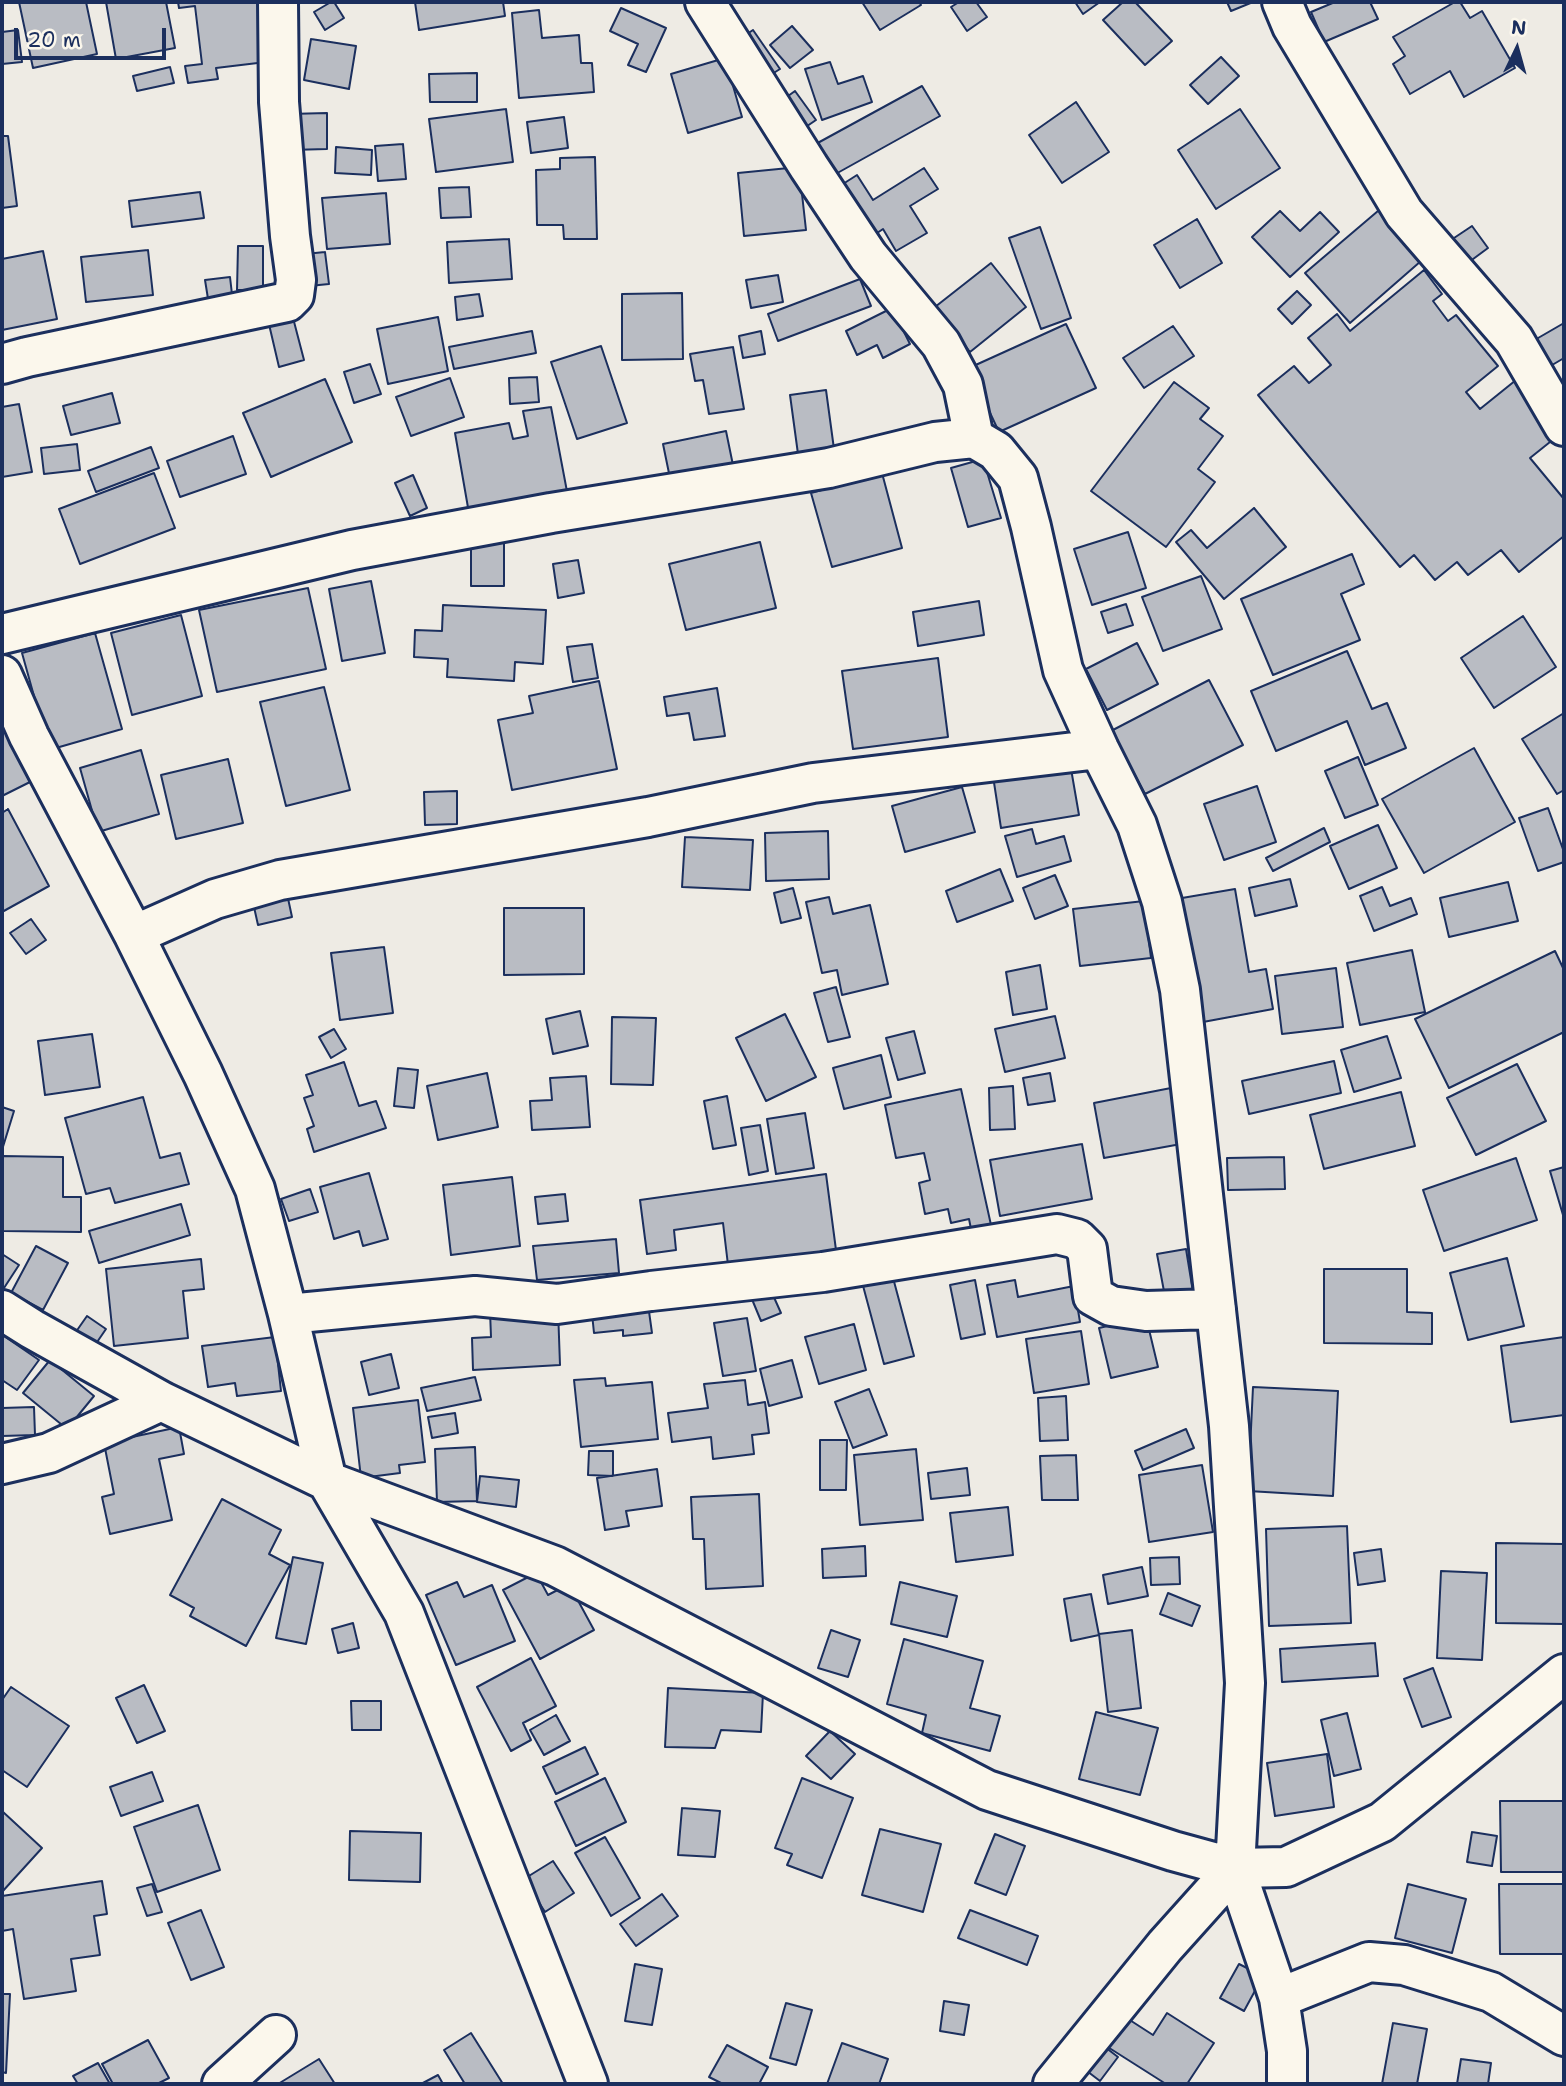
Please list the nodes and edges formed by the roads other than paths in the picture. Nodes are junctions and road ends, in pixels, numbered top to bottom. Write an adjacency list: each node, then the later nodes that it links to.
1 (278, 2): 4 (street)
2 (705, 2): 6 (street)
3 (1282, 2): 5 (street)
4 (2, 365)
5 (1564, 426)
6 (974, 438): 7 (street); 9 (street)
7 (2, 634)
8 (2, 675): 10 (street)
9 (1099, 749): 10 (street); 11 (street)
10 (134, 935): 13 (street)
11 (1216, 1309): 13 (street); 18 (street)
12 (2, 1310): 14 (street)
13 (288, 1314): 16 (street)
14 (161, 1401): 15 (street); 16 (street)
15 (2, 1464)
16 (327, 1481): 18 (street); 23 (street)
17 (1564, 1674): 18 (street)
18 (1235, 1868): 19 (street); 24 (street)
19 (1279, 1998): 21 (street); 25 (street)
20 (276, 2035): 22 (street)
21 (1564, 2036)
22 (222, 2084)
23 (588, 2084)
24 (1053, 2084)
25 (1287, 2084)

